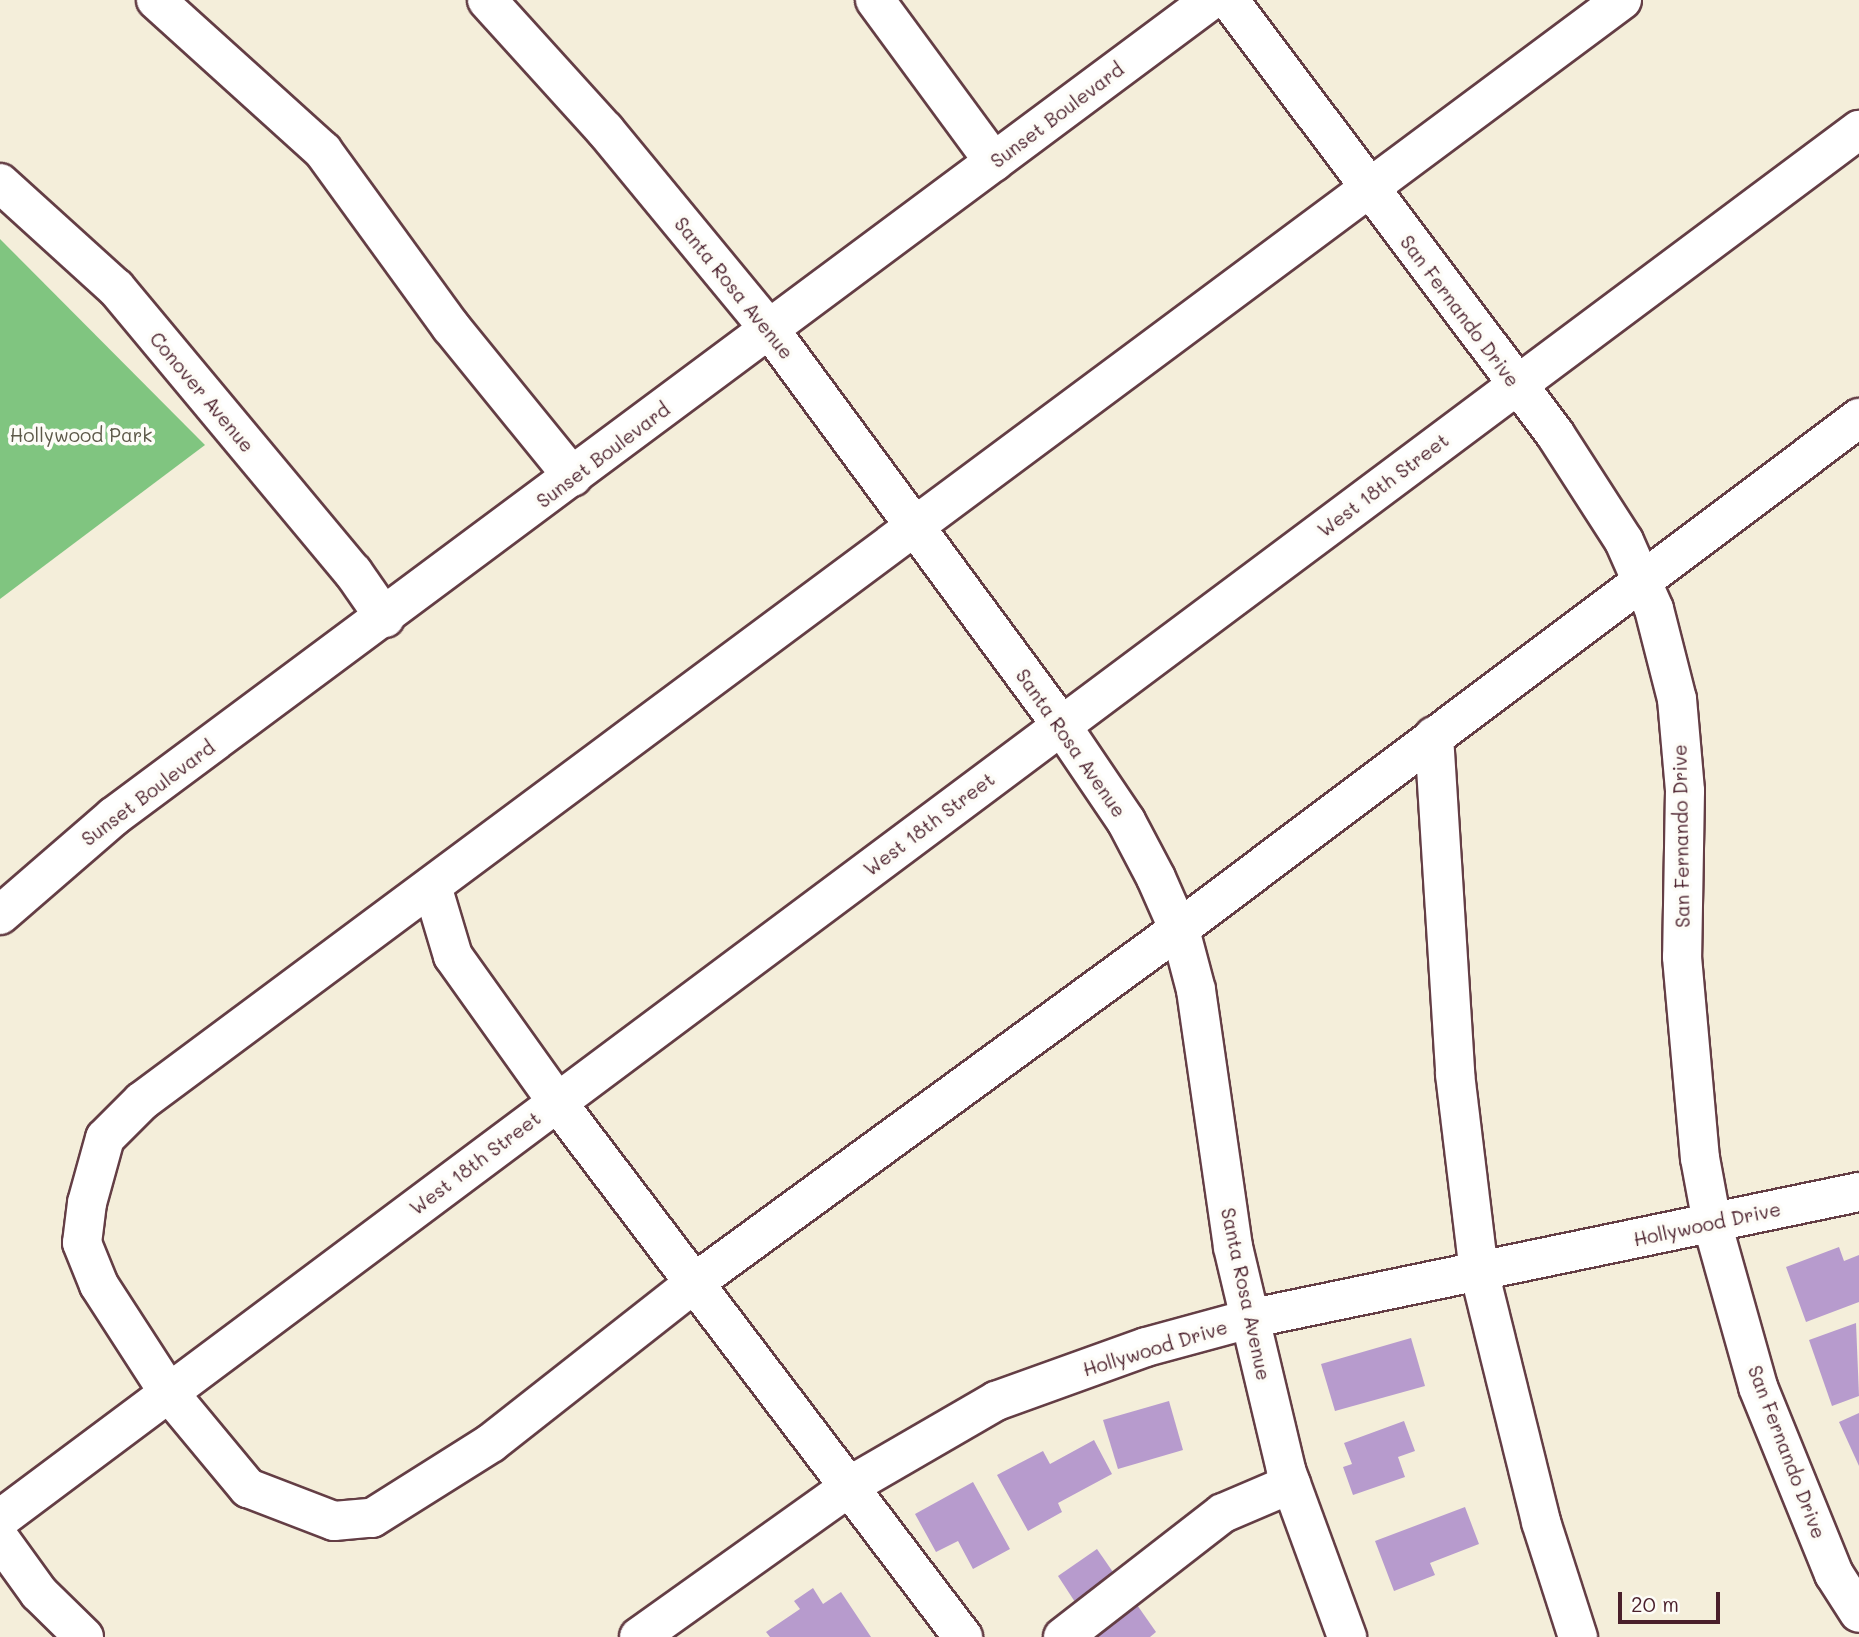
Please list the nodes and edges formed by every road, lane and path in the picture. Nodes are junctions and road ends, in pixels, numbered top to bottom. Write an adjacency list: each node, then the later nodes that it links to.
1 (156, 0): 14 (street)
2 (487, 0): 11 (street, Santa Rosa Avenue)
3 (875, 0): 8 (street)
4 (1211, 0): 8 (street, Sunset Boulevard)
5 (1229, 0): 10 (street, San Fernando Drive)
6 (1622, 0): 10 (street)
7 (1859, 130): 12 (street, West 18th Street)
8 (994, 162): 11 (street, Sunset Boulevard)
9 (0, 183): 17 (street, Conover Avenue)
10 (1369, 189): 12 (street, San Fernando Drive); 15 (street)
11 (770, 330): 14 (street, Sunset Boulevard); 15 (street, Santa Rosa Avenue)
12 (1516, 386): 16 (street, San Fernando Drive); 18 (street, West 18th Street)
13 (1859, 418): 16 (street)
14 (573, 477): 17 (street, Sunset Boulevard)
15 (916, 527): 18 (street, Santa Rosa Avenue); 20 (street)
16 (1641, 579): 19 (street); 25 (street, San Fernando Drive)
17 (385, 618): 21 (street, Sunset Boulevard)
18 (1061, 725): 22 (street, Santa Rosa Avenue); 23 (street, West 18th Street)
19 (1434, 736): 22 (street); 26 (street)
20 (432, 886): 23 (street); 29 (street)
21 (0, 915)
22 (1179, 929): 27 (street); 28 (street, Santa Rosa Avenue)
23 (557, 1102): 27 (street); 29 (street, West 18th Street)
24 (1859, 1192): 25 (street, Hollywood Drive)
25 (1712, 1223): 26 (street, Hollywood Drive); 34 (street, San Fernando Drive)
26 (1479, 1271): 28 (street, Hollywood Drive); 40 (street)
27 (694, 1283): 29 (street); 31 (street)
28 (1253, 1318): 30 (street, Santa Rosa Avenue); 31 (street, Hollywood Drive)
29 (169, 1393): 32 (street, West 18th Street)
30 (1291, 1484): 38 (street); 39 (street, Santa Rosa Avenue)
31 (849, 1487): 35 (street, Hollywood Drive); 37 (street)
32 (0, 1519)
33 (0, 1539): 36 (street)
34 (1859, 1613)
35 (648, 1634)
36 (84, 1637)
37 (962, 1637)
38 (1063, 1637)
39 (1347, 1637)
40 (1578, 1637)

